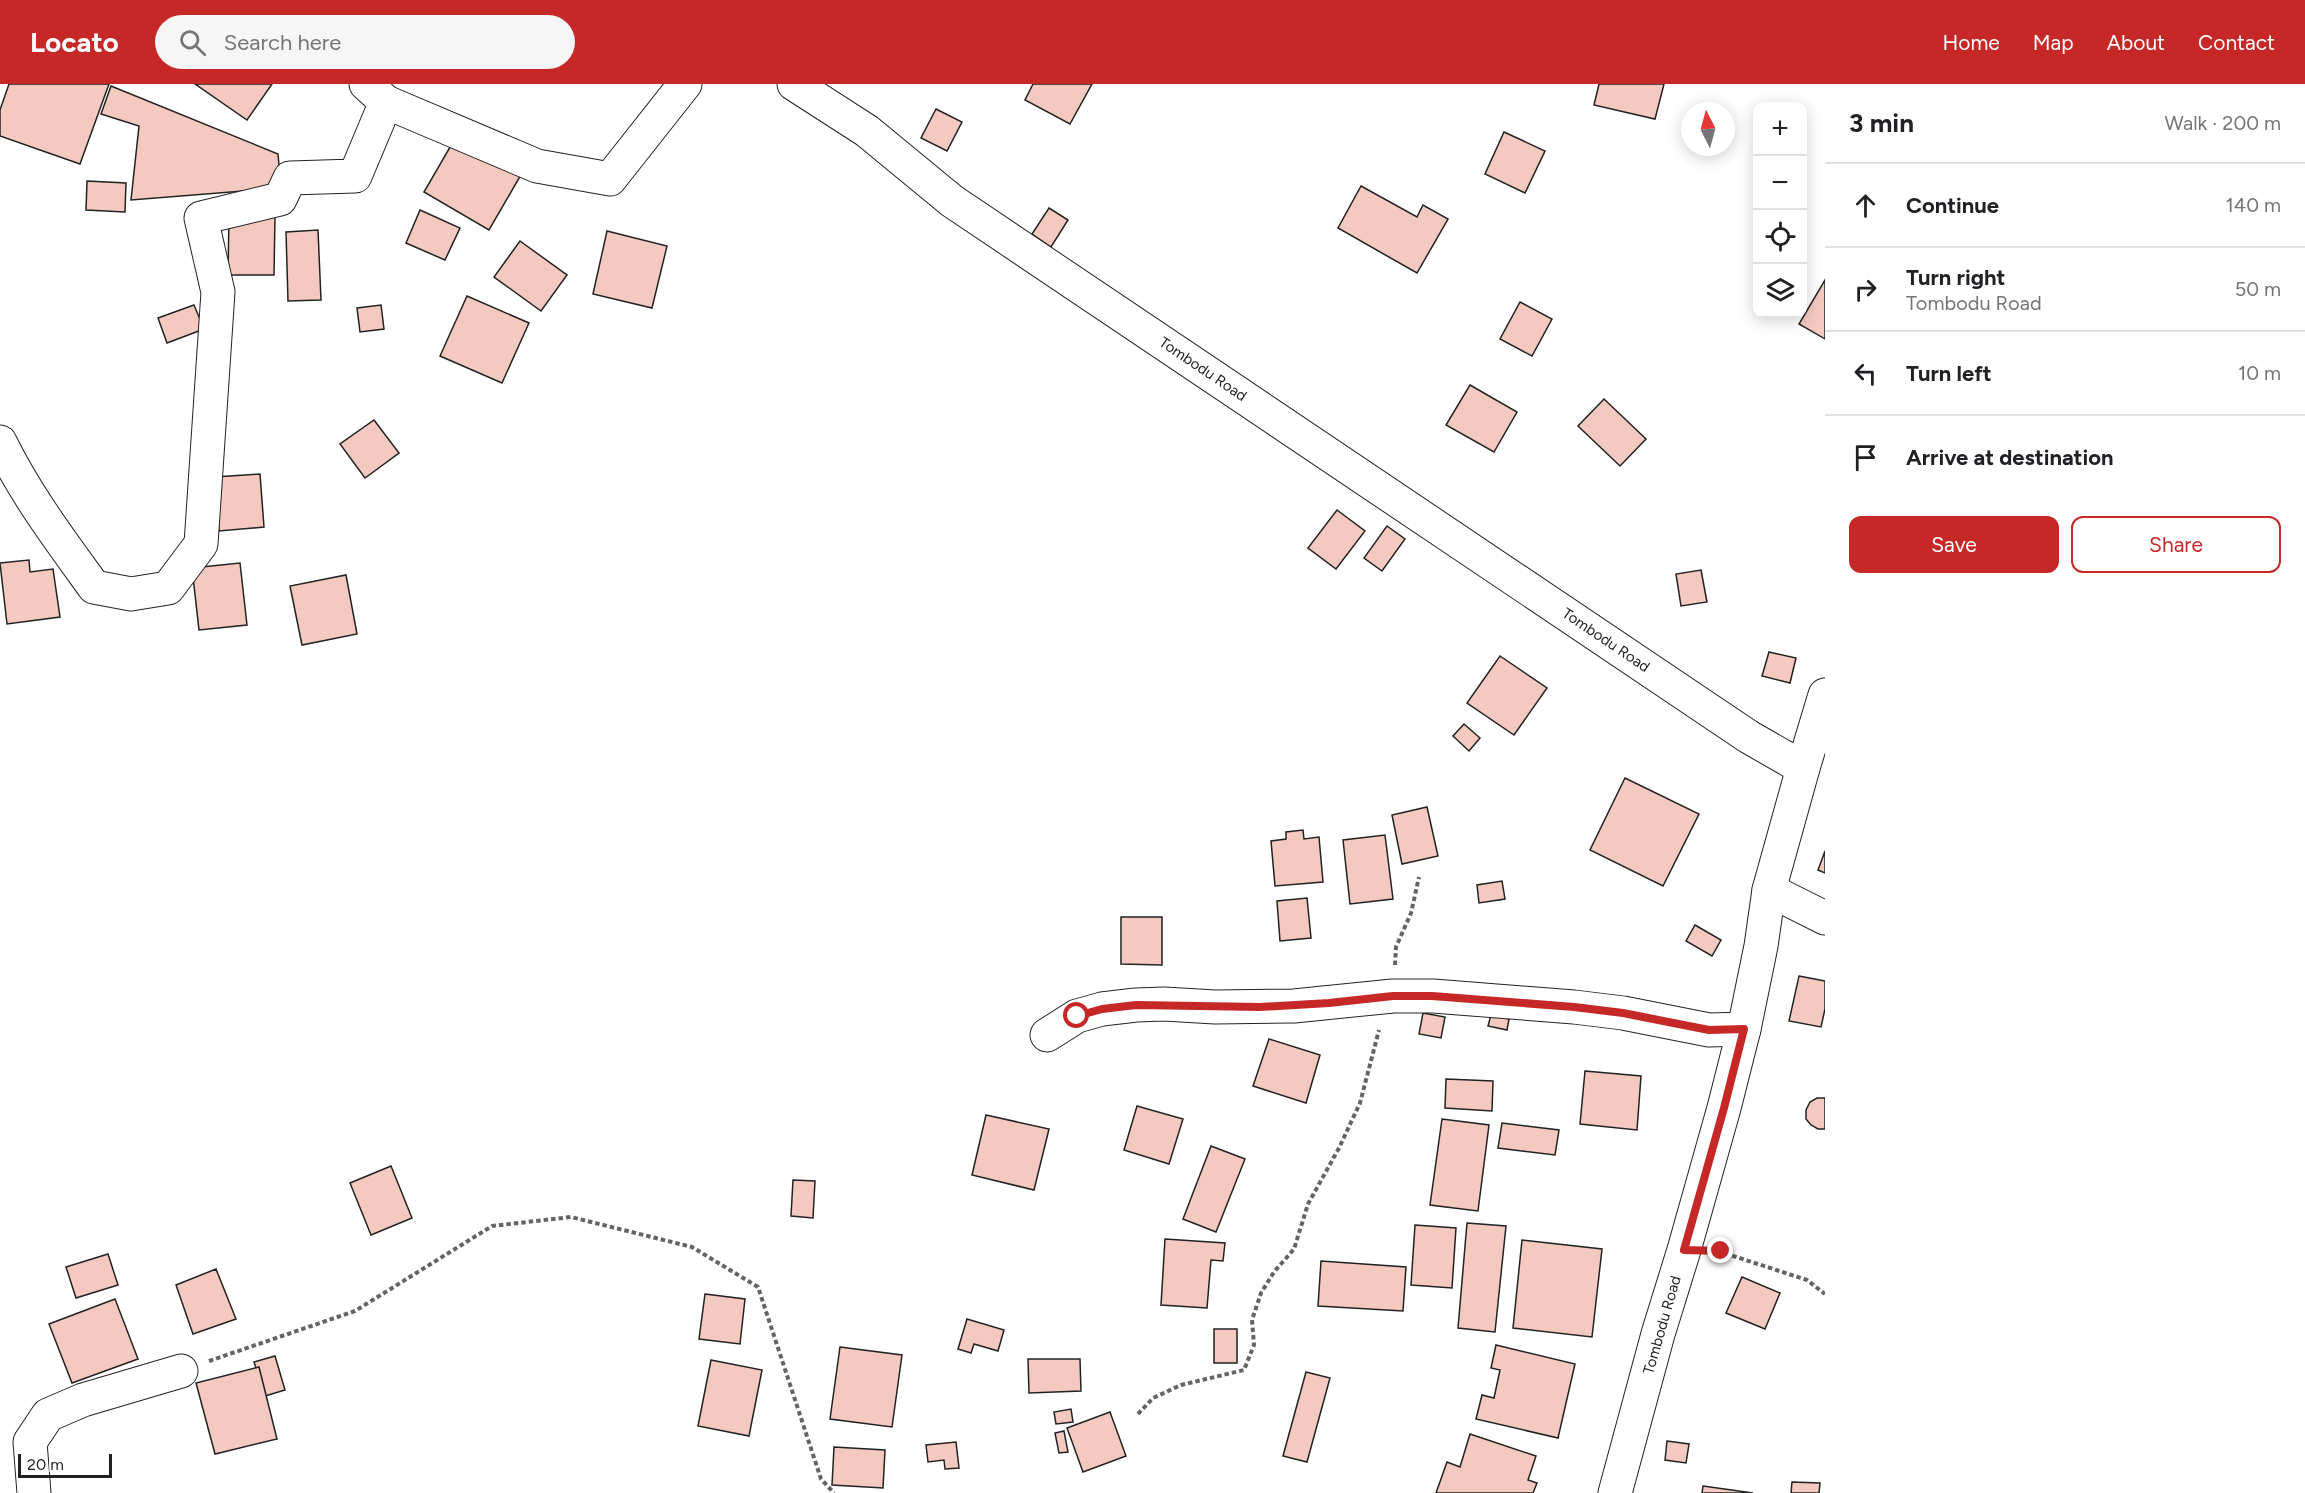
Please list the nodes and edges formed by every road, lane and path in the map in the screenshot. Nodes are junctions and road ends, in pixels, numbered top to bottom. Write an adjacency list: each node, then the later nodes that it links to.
1 (685, 84): 3 (street)
2 (794, 84): 6 (street, Tombodu Road)
3 (376, 93): 4 (street)
4 (0, 442)
5 (1825, 695): 6 (street)
6 (1803, 768): 8 (street, Tombodu Road)
7 (1419, 877): 10 (path)
8 (1769, 890): 9 (street); 11 (street, Tombodu Road)
9 (1825, 918)
10 (1393, 996): 11 (street); 12 (street); 16 (path)
11 (1744, 1029): 13 (street, Tombodu Road)
12 (1047, 1035)
13 (1684, 1250): 14 (path); 19 (street, Tombodu Road)
14 (1825, 1293)
15 (181, 1371): 17 (street); 18 (path)
16 (1138, 1414)
17 (34, 1493)
18 (834, 1493)
19 (1616, 1493)

